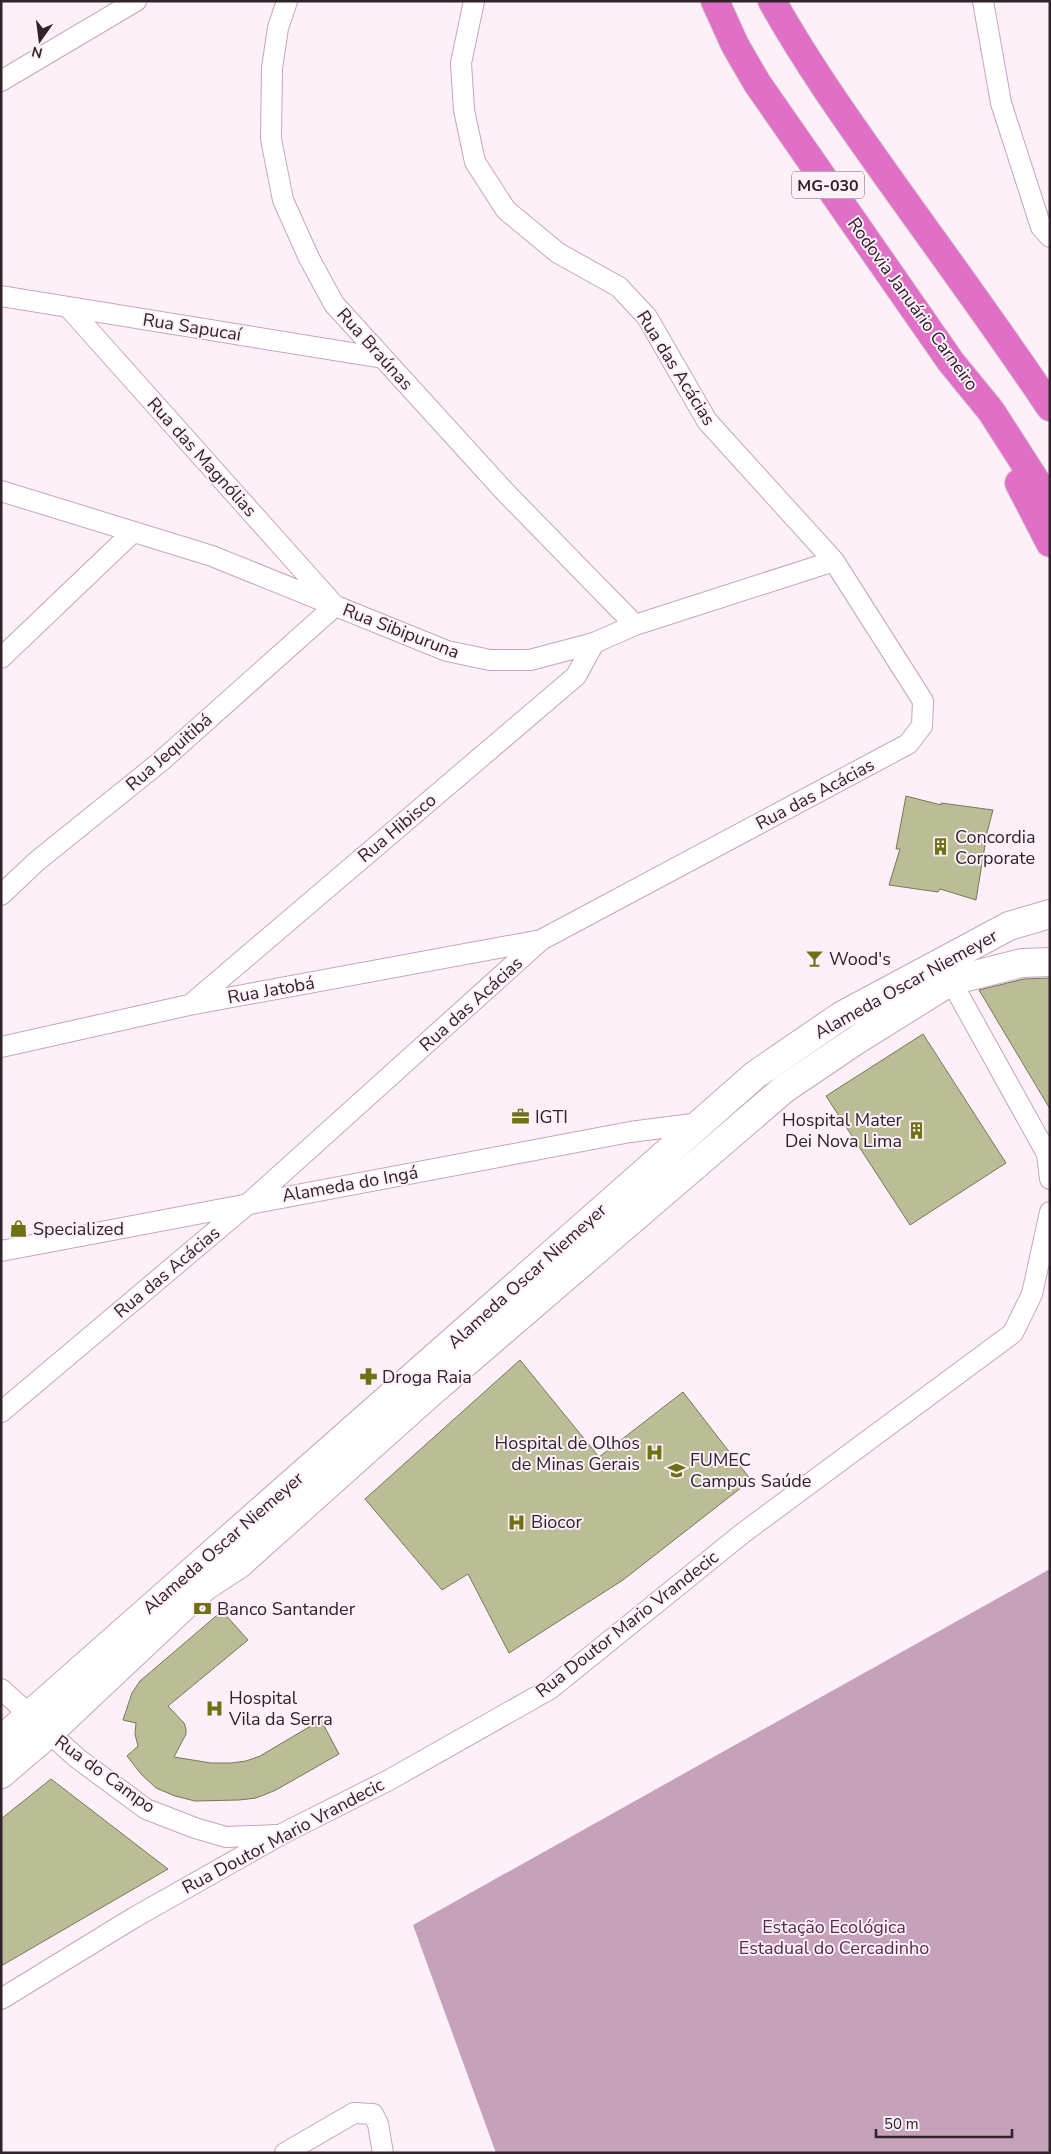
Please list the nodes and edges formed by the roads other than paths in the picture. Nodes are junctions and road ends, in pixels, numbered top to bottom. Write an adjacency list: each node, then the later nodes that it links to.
1 (136, 1): 7 (street)
2 (287, 1): 12 (street, Rua Braúnas)
3 (474, 1): 20 (street, Rua das Acácias)
4 (715, 1): 13 (highway, Rodovia Januário Carneiro / MG-030)
5 (772, 1): 9 (highway, MG-030)
6 (983, 1): 8 (street)
7 (1, 80)
8 (1050, 237)
9 (943, 255): 14 (highway); 15 (highway, MG-030)
10 (1, 296): 11 (street, Rua Sapucaí)
11 (69, 308): 12 (street, Rua Sapucaí); 21 (street, Rua das Magnólias)
12 (383, 358): 22 (street, Rua Braúnas)
13 (951, 362): 17 (highway, Rodovia Januário Carneiro / MG-030); 19 (highway)
14 (1050, 373)
15 (1050, 407)
16 (1, 491): 18 (street, Rua Sibipuruna)
17 (1050, 503)
18 (132, 533): 21 (street, Rua Sibipuruna); 24 (street)
19 (1050, 543)
20 (834, 561): 22 (street, Rua Sibipuruna); 27 (street, Rua das Acácias)
21 (335, 606): 23 (street, Rua Sibipuruna); 25 (street, Rua Jequitibá)
22 (635, 625): 23 (street, Rua Sibipuruna)
23 (594, 643): 30 (street, Rua Hibisco)
24 (1, 658)
25 (1, 895)
26 (1050, 914): 32 (street, Alameda Oscar Niemeyer)
27 (542, 940): 30 (street, Rua Jatobá); 34 (street, Rua das Acácias)
28 (1050, 962): 29 (street, Alameda Oscar Niemeyer)
29 (951, 981): 33 (street); 38 (street, Alameda Oscar Niemeyer)
30 (189, 1005): 31 (street, Rua Jatobá)
31 (1, 1047)
32 (700, 1123): 34 (street, Alameda do Ingá); 38 (street, Alameda Oscar Niemeyer)
33 (1050, 1179)
34 (249, 1203): 36 (street, Alameda do Ingá); 37 (street, Rua das Acácias)
35 (1050, 1212): 44 (street, Rua Doutor Mario Vrandecic)
36 (1, 1251)
37 (1, 1412)
38 (293, 1498): 40 (street, Alameda Oscar Niemeyer); 41 (street, Alameda Oscar Niemeyer)
39 (1, 1689): 40 (street, Rua do Campo)
40 (28, 1715): 41 (street, Rua do Campo); 42 (street, Alameda Oscar Niemeyer)
41 (49, 1733): 43 (street, Alameda Oscar Niemeyer); 44 (street, Rua do Campo)
42 (1, 1740)
43 (1, 1774)
44 (282, 1834): 45 (street, Rua Doutor Mario Vrandecic)
45 (1, 1999)
46 (285, 2153): 47 (street)
47 (383, 2153)

